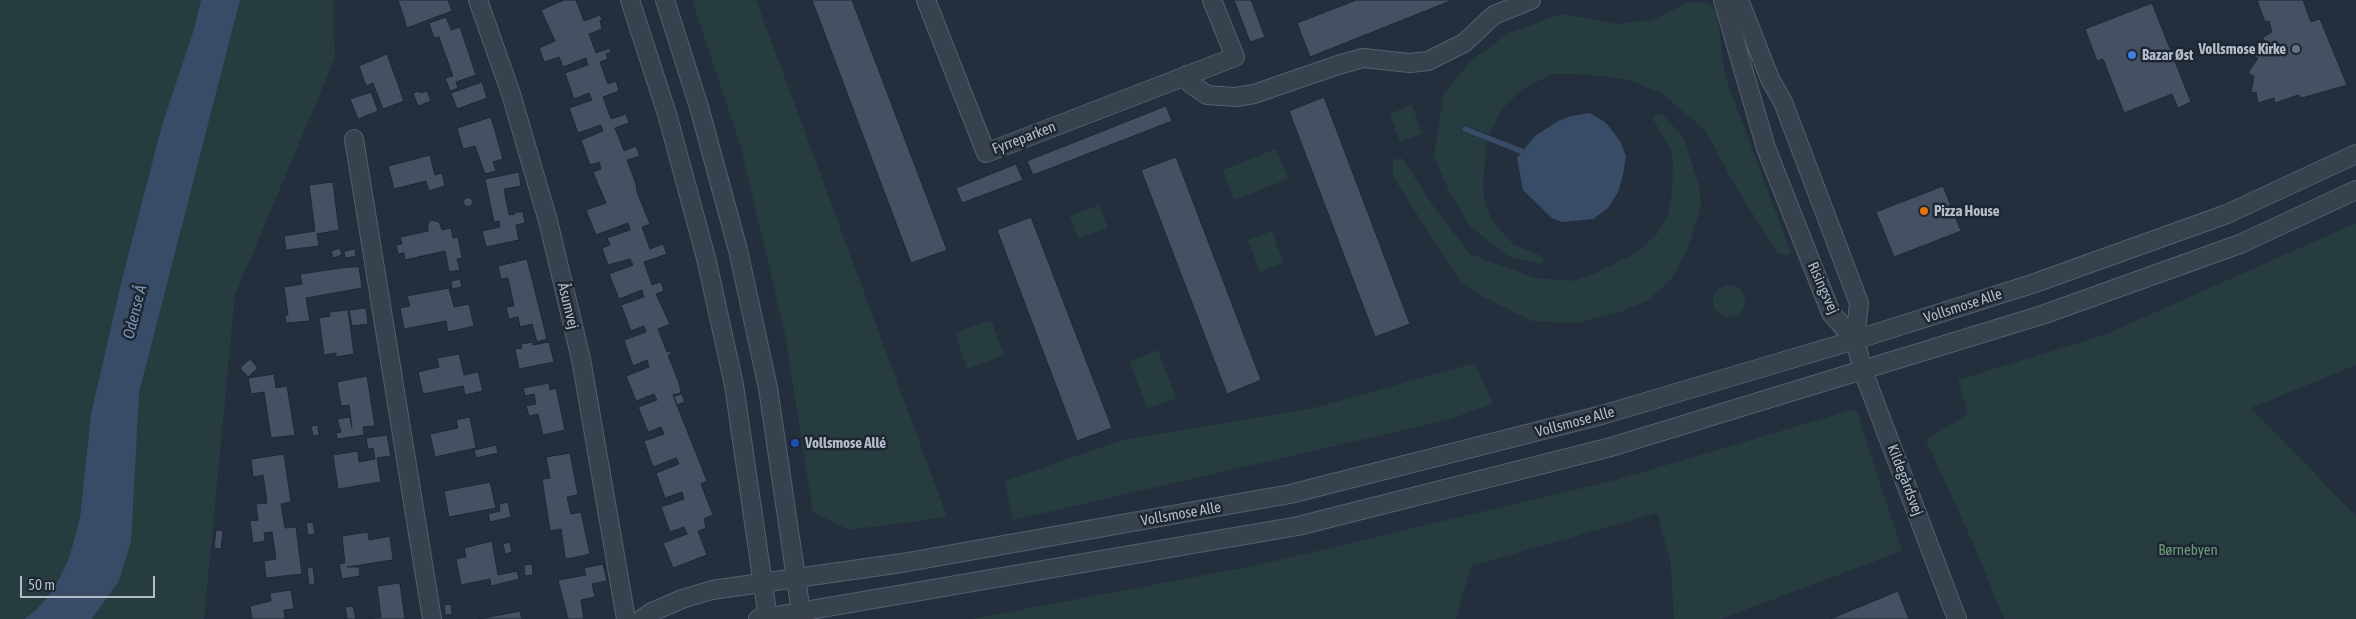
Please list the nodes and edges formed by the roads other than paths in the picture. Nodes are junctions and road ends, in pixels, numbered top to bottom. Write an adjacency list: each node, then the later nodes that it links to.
1 (478, 0): 20 (street, Åsumvej)
2 (630, 0): 16 (street)
3 (665, 0): 15 (street)
4 (926, 0): 9 (street, Fyrreparken)
5 (1212, 0): 9 (street, Fyrreparken)
6 (1531, 0): 9 (street)
7 (1724, 0): 13 (street, Risingsvej)
8 (1738, 0): 13 (street, Risingsvej)
9 (1187, 75)
10 (354, 139): 19 (street)
11 (2356, 154): 13 (street, Vollsmose Alle)
12 (2356, 190): 14 (street)
13 (1855, 340): 14 (street, Kildegårdsvej); 15 (street, Vollsmose Alle)
14 (1863, 371): 17 (street); 22 (street, Kildegårdsvej)
15 (796, 577): 16 (street, Vollsmose Alle); 17 (street)
16 (764, 581): 18 (street); 21 (street)
17 (802, 615): 18 (street)
18 (765, 618)
19 (432, 619)
20 (626, 619)
21 (642, 619)
22 (1958, 619)

